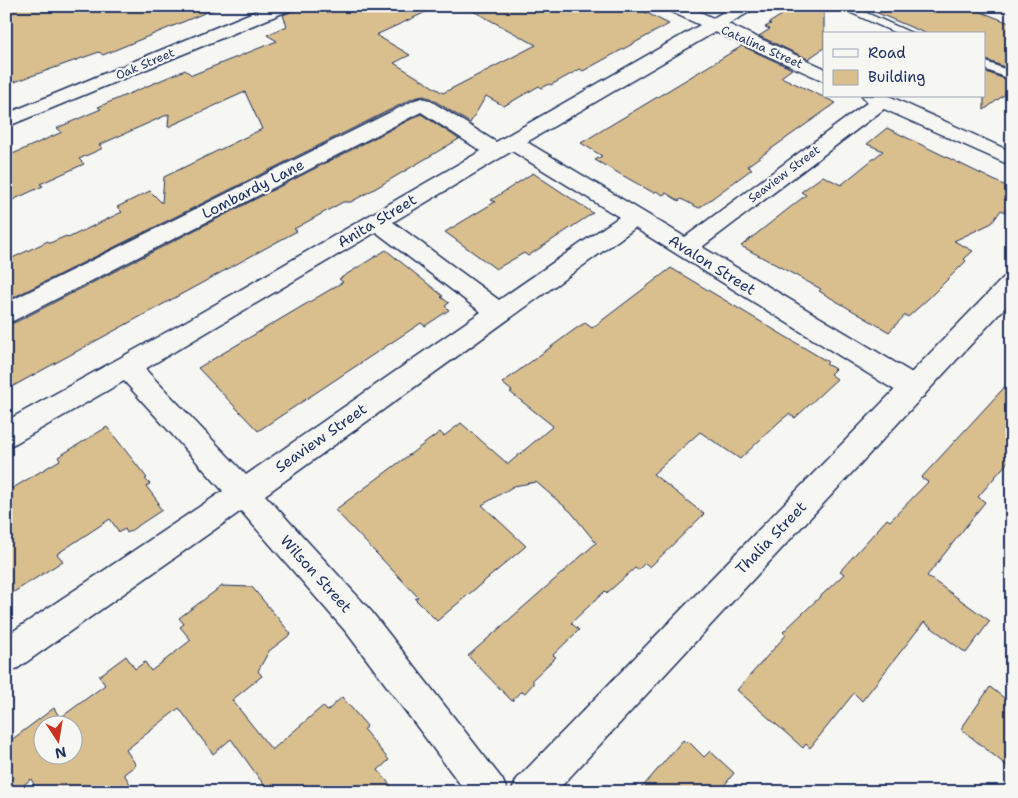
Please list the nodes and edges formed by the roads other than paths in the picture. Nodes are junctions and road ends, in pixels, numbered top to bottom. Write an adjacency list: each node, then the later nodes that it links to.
1 (284, 6): 11 (street, Oak Street)
2 (673, 6): 5 (street, Catalina Street)
3 (747, 6): 5 (street, Anita Street)
4 (841, 6): 6 (lane)
5 (714, 25): 8 (street, Catalina Street); 12 (street, Anita Street)
6 (903, 32)
7 (986, 66): 9 (lane)
8 (823, 75)
9 (1012, 76)
10 (877, 98): 13 (street); 16 (street, Seaview Street)
11 (6, 121)
12 (504, 146): 14 (street, Avalon Street); 15 (street, Anita Street); 19 (street, Lombardy Lane)
13 (1012, 160)
14 (635, 217): 16 (street, Avalon Street); 18 (street, Seaview Street)
15 (377, 221): 18 (street); 20 (street, Anita Street)
16 (685, 248): 21 (street, Avalon Street)
17 (1012, 284): 21 (street, Thalia Street)
18 (498, 312): 23 (street, Seaview Street)
19 (6, 314)
20 (128, 368): 22 (street, Anita Street); 23 (street, Wilson Street)
21 (914, 388): 26 (street, Thalia Street)
22 (6, 435)
23 (244, 493): 24 (street, Seaview Street); 25 (street, Wilson Street)
24 (6, 656)
25 (489, 792)
26 (530, 792)

